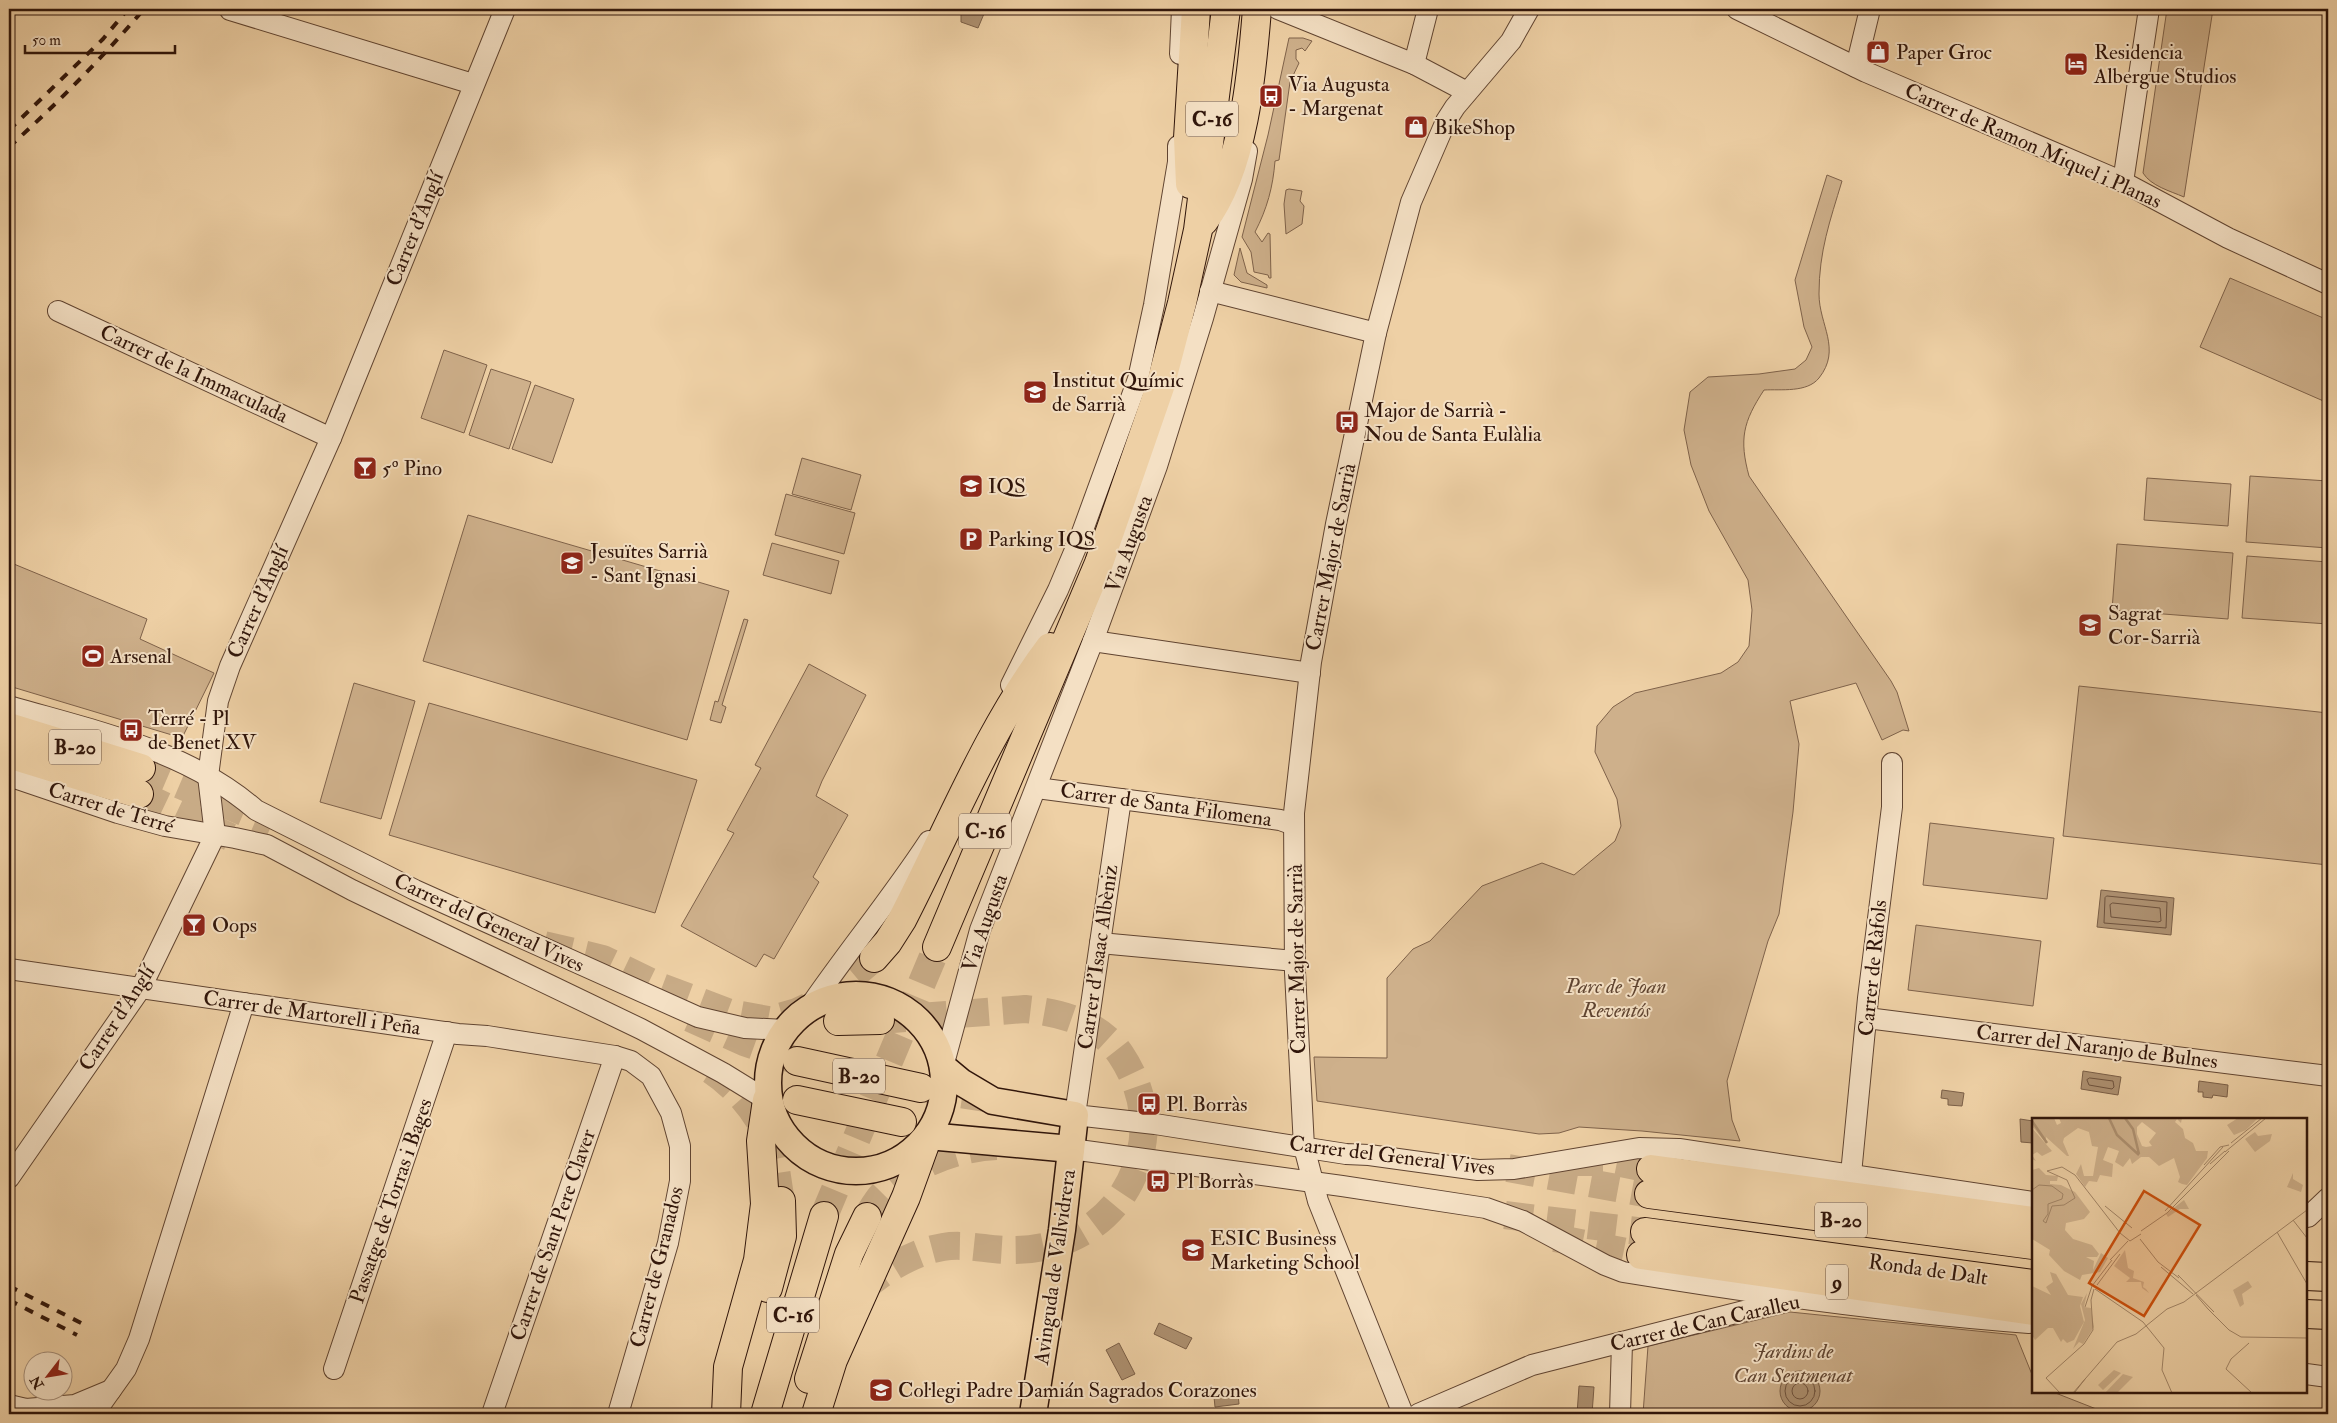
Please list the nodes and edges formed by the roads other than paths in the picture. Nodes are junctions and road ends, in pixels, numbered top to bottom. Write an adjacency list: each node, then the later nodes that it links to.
1 (506, 9): 16 (street, Carrer d'Anglí)
2 (1182, 9): 45 (street)
3 (1196, 9): 19 (highway)
4 (1226, 9): 19 (highway, C-16)
5 (1257, 9): 19 (highway)
6 (1270, 9): 21 (street, Via Augusta)
7 (1278, 9): 14 (street)
8 (1428, 9): 14 (street)
9 (1529, 9): 17 (street, Carrer Major de Sarrià)
10 (1737, 9): 15 (street, Carrer de Ramon Miquel i Planas)
11 (1870, 9): 15 (street)
12 (2149, 9): 18 (street)
13 (230, 10): 16 (street)
14 (1414, 64): 17 (street)
15 (1856, 68): 18 (street, Carrer de Ramon Miquel i Planas)
16 (474, 84): 24 (street, Carrer d'Anglí)
17 (1467, 92): 23 (street, Carrer Major de Sarrià)
18 (2123, 182): 20 (street, Carrer de Ramon Miquel i Planas)
19 (1198, 230): 25 (highway, C-16)
20 (2328, 284)
21 (1210, 290): 23 (street); 26 (street, Via Augusta)
22 (58, 311): 24 (street, Carrer de la Immaculada)
23 (1376, 333): 27 (street, Carrer Major de Sarrià)
24 (331, 438): 33 (street, Carrer d'Anglí)
25 (1078, 610): 39 (highway, C-16); 40 (highway)
26 (1093, 641): 27 (street); 34 (street, Via Augusta)
27 (1310, 673): 36 (street, Carrer Major de Sarrià)
28 (9, 706): 33 (street)
29 (9, 727): 30 (highway, B-20)
30 (9, 754)
31 (1892, 763): 46 (street, Carrer de Ràfols)
32 (9, 776): 37 (street, Carrer de Terré)
33 (208, 776): 37 (street, Carrer d'Anglí); 49 (street, Carrer del General Vives)
34 (1036, 788): 35 (street, Carrer de Santa Filomena); 53 (street, Via Augusta)
35 (1121, 798): 36 (street, Carrer de Santa Filomena); 38 (street, Carrer d'Isaac Albèniz)
36 (1294, 825): 41 (street, Carrer Major de Sarrià)
37 (215, 834): 43 (street, Carrer d'Anglí); 56 (street, Carrer del General Vives)
38 (1100, 943): 41 (street); 58 (street, Carrer d'Isaac Albèniz)
39 (937, 947)
40 (874, 958)
41 (1295, 961): 61 (street, Carrer Major de Sarrià)
42 (9, 969): 43 (street, Carrer de Martorell i Peña)
43 (141, 988): 44 (street, Carrer de Martorell i Peña); 64 (street, Carrer d'Anglí)
44 (244, 1003): 50 (street, Carrer de Martorell i Peña); 88 (street)
45 (808, 1009): 49 (main road); 53 (main road)
46 (1867, 1018): 54 (street, Carrer del Naranjo de Bulnes); 63 (street, Carrer de Ràfols)
47 (880, 1020): 48 (highway)
48 (838, 1021)
49 (786, 1030): 56 (main road)
50 (447, 1032): 51 (street, Carrer de Martorell i Peña); 87 (street, Passatge de Torras i Bages)
51 (615, 1056): 91 (street, Carrer de Sant Pere Claver); 92 (street, Carrer de Granados)
52 (797, 1061): 55 (highway, B-20)
53 (943, 1067): 58 (main road, Carrer del General Vives); 60 (main road)
54 (2328, 1076)
55 (921, 1088)
56 (767, 1100): 60 (main road); 93 (highway)
57 (797, 1100): 59 (highway, B-20)
58 (1075, 1116): 61 (street, Carrer del General Vives); 62 (main road, Avinguda de Vallvidrera)
59 (902, 1122)
60 (928, 1136): 62 (main road, Carrer del General Vives); 97 (highway)
61 (1304, 1147): 63 (street, Carrer del General Vives); 65 (street, Carrer Major de Sarrià)
62 (1071, 1149): 65 (street, Carrer del General Vives); 98 (main road, Avinguda de Vallvidrera)
63 (1851, 1174): 68 (street)
64 (9, 1178)
65 (1313, 1182): 79 (street, Carrer del General Vives); 99 (street, Carrer Major de Sarrià)
66 (2328, 1198): 72 (street)
67 (781, 1201): 94 (highway)
68 (2032, 1202)
69 (2328, 1215): 72 (street)
70 (824, 1216): 95 (highway, C-16)
71 (867, 1217): 85 (highway)
72 (2307, 1218)
73 (2032, 1221): 75 (highway, Ronda de Dalt / B-20)
74 (1643, 1243): 78 (highway, Ronda de Dalt / B-20); 81 (highway, 9)
75 (2032, 1245)
76 (2307, 1276): 77 (highway)
77 (2328, 1277)
78 (2032, 1284)
79 (1797, 1298): 84 (street, Carrer de Can Caralleu); 86 (street, Carrer de Can Caralleu)
80 (846, 1304): 85 (highway)
81 (2032, 1310)
82 (2307, 1314): 83 (highway)
83 (2328, 1314)
84 (2032, 1323)
85 (821, 1336): 96 (highway)
86 (1622, 1342): 100 (street, Carrer de Can Caralleu); 101 (street)
87 (334, 1369)
88 (112, 1390): 89 (street); 90 (street)
89 (9, 1404)
90 (94, 1414)
91 (492, 1414)
92 (618, 1414)
93 (726, 1414)
94 (730, 1414)
95 (764, 1414)
96 (799, 1414)
97 (816, 1414)
98 (1034, 1414)
99 (1403, 1414)
100 (1418, 1414)
101 (1620, 1414)

